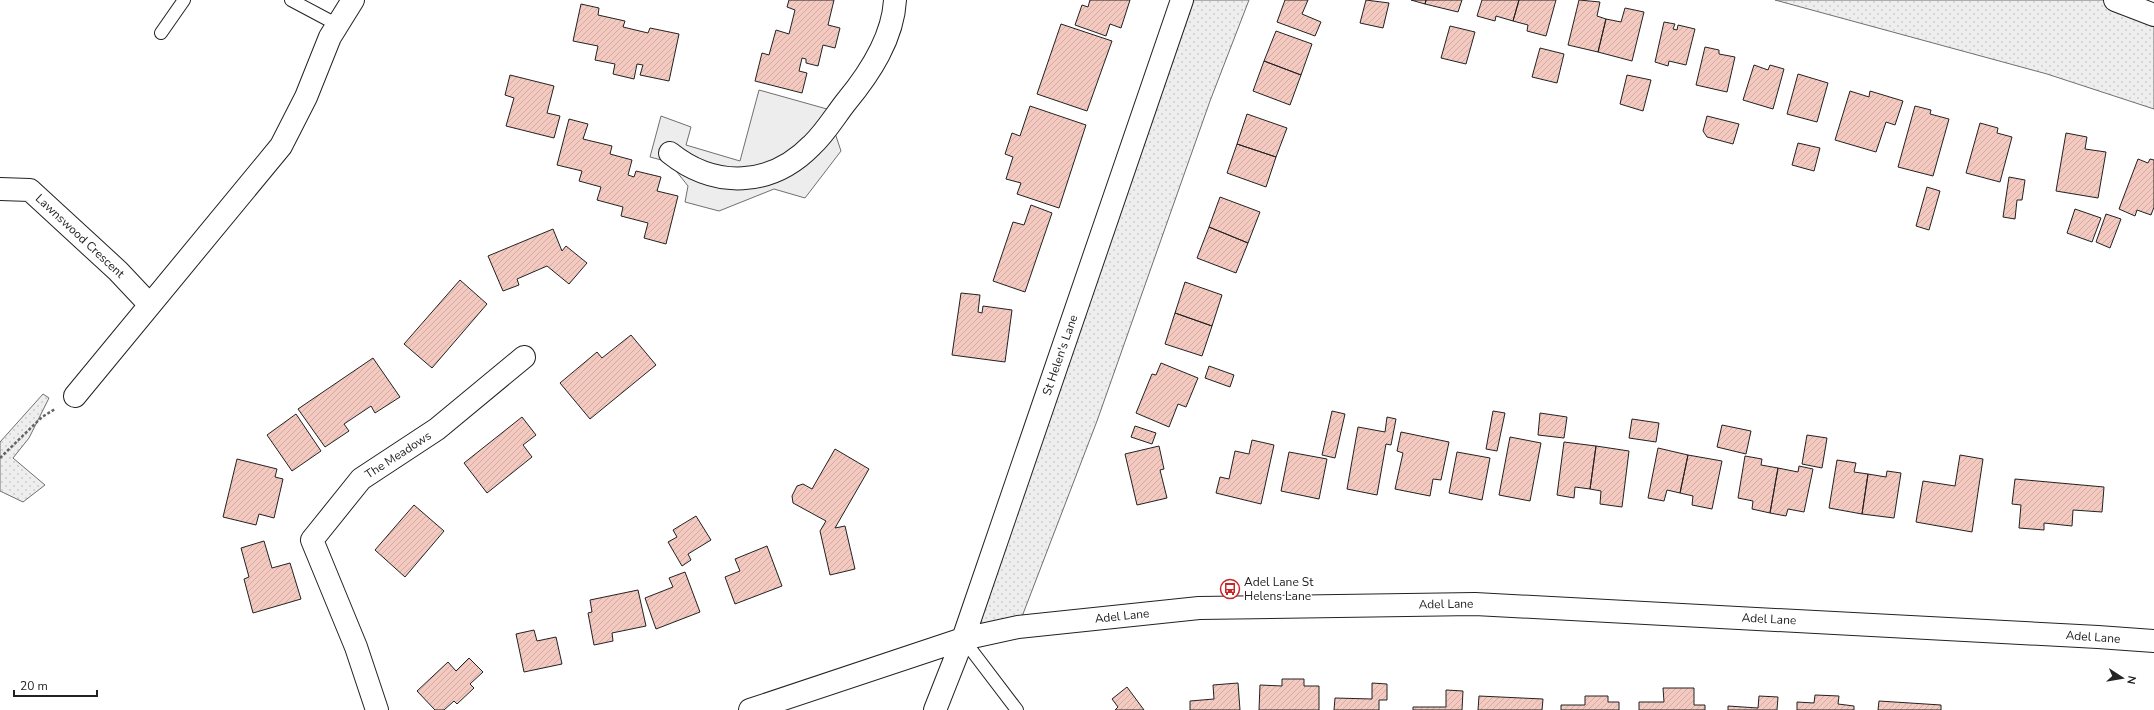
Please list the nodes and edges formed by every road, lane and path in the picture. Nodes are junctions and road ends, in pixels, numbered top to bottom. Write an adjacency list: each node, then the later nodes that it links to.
1 (184, 0): 9 (lane)
2 (292, 0): 8 (lane)
3 (353, 0): 8 (main road)
4 (895, 0): 10 (main road)
5 (1182, 0): 16 (main road, St Helen's Lane)
6 (2116, 0): 7 (main road)
7 (2154, 14)
8 (338, 25): 12 (main road)
9 (161, 33)
10 (670, 153)
11 (0, 189): 12 (main road, Lawnswood Crescent)
12 (150, 305): 14 (main road)
13 (524, 357): 18 (main road, The Meadows)
14 (76, 396): 15 (path)
15 (0, 458)
16 (963, 638): 17 (main road, Adel Lane); 19 (main road, Adel Lane); 20 (main road, St Helen's Lane); 21 (lane)
17 (2154, 642)
18 (377, 710)
19 (750, 710)
20 (935, 710)
21 (1017, 710)

